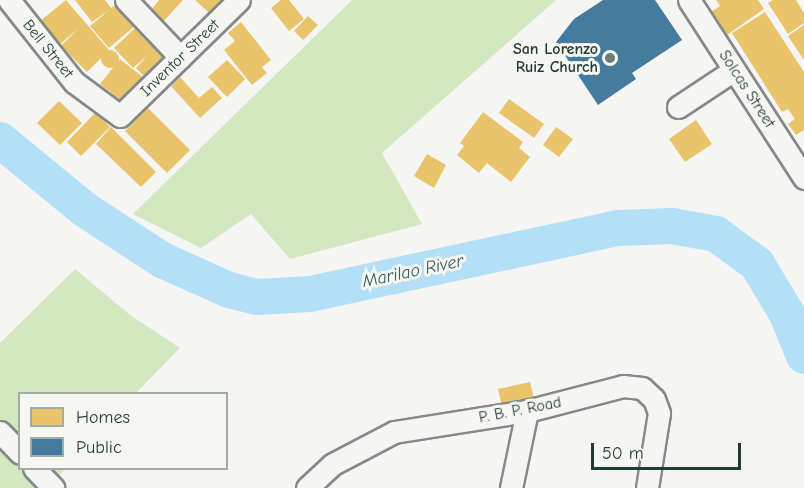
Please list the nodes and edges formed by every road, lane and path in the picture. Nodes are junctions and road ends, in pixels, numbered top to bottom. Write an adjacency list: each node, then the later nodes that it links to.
1 (9, 0): 8 (street, Bell Street)
2 (126, 0): 5 (street)
3 (239, 0): 5 (street, Inventor Street)
4 (689, 0): 6 (street, Solcas Street)
5 (180, 57): 8 (street, Inventor Street)
6 (734, 70): 7 (street); 9 (street, Solcas Street)
7 (678, 107)
8 (120, 116)
9 (804, 178)
10 (527, 411): 15 (street, P. B. P. Road); 16 (street); 17 (street, P. B. P. Road)
11 (0, 432): 12 (street)
12 (18, 451)
13 (36, 470): 14 (street)
14 (53, 488)
15 (307, 488)
16 (511, 488)
17 (647, 488)

